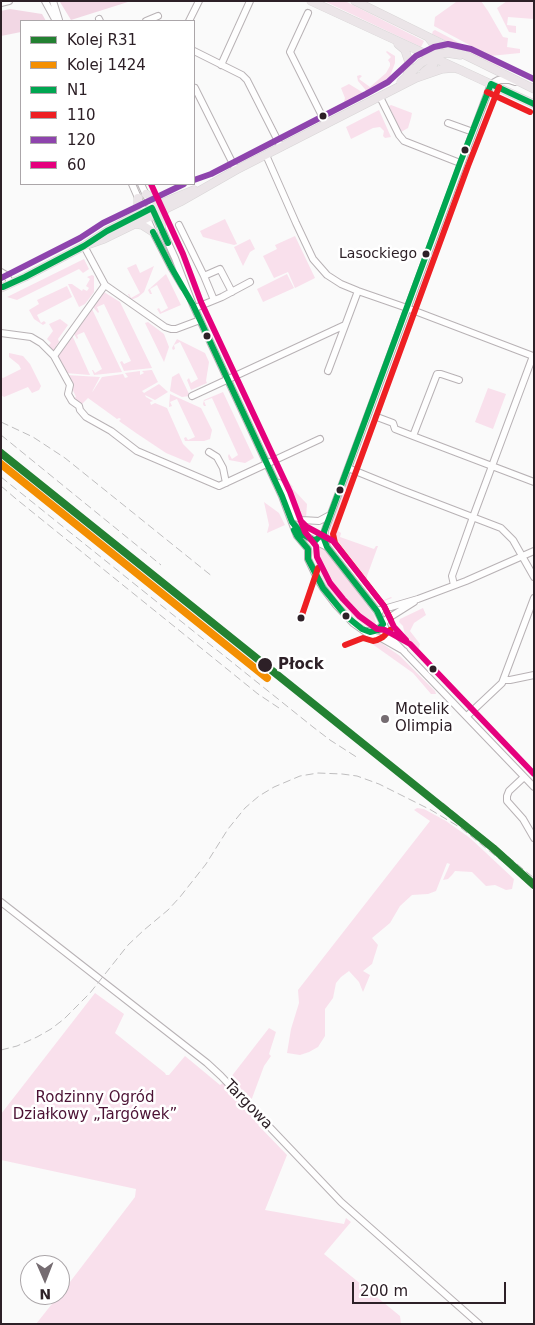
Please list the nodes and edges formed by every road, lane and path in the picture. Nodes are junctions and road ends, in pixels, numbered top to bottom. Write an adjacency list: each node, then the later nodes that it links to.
1 (45, 1): 9 (street)
2 (53, 1): 10 (street)
3 (199, 1): 12 (street)
4 (250, 1): 18 (street)
5 (311, 1): 14 (main road)
6 (355, 1): 13 (main road)
7 (308, 13): 30 (street)
8 (158, 16): 11 (street)
9 (57, 20)
10 (58, 20)
11 (148, 20)
12 (190, 20)
13 (429, 37): 16 (main road); 17 (main road)
14 (395, 40): 16 (main road); 20 (main road)
15 (195, 51): 18 (street)
16 (435, 57): 17 (main road); 19 (main road); 20 (main road); 21 (main road)
17 (469, 57): 23 (main road)
18 (221, 64): 32 (street)
19 (461, 70): 21 (main road); 22 (main road)
20 (407, 76): 25 (main road)
21 (416, 78): 25 (main road)
22 (491, 84): 23 (street); 28 (main road); 31 (street)
23 (524, 84): 26 (main road)
24 (195, 88): 35 (street)
25 (393, 89): 27 (main road)
26 (534, 89)
27 (380, 97): 30 (main road); 34 (street)
28 (534, 104)
29 (448, 123): 31 (street)
30 (326, 124): 32 (main road)
31 (473, 132): 34 (street)
32 (281, 147): 33 (main road)
33 (266, 155): 35 (main road); 51 (street)
34 (460, 163): 55 (street)
35 (236, 170): 39 (main road)
36 (133, 185): 38 (street)
37 (141, 185): 38 (street)
38 (142, 196): 39 (main road); 40 (street); 41 (main road)
39 (164, 206): 40 (main road); 43 (main road)
40 (149, 213): 41 (main road); 43 (street)
41 (134, 221): 43 (main road); 44 (main road)
42 (179, 226): 46 (street)
43 (157, 230): 54 (street)
44 (84, 246): 48 (main road); 49 (street)
45 (1, 272): 48 (street)
46 (204, 276): 52 (street); 53 (street)
47 (250, 282): 52 (street)
48 (11, 283): 50 (main road)
49 (104, 285): 56 (street); 59 (street)
50 (2, 286)
51 (358, 291): 55 (street); 57 (street)
52 (232, 292): 53 (street)
53 (214, 300): 54 (street)
54 (194, 306): 56 (street)
55 (407, 308): 60 (street); 71 (street)
56 (200, 320): 62 (street)
57 (345, 325): 61 (street); 62 (street)
58 (1, 333): 59 (street)
59 (54, 356): 74 (street)
60 (533, 356): 70 (street)
61 (328, 372)
62 (228, 380): 64 (street); 69 (street)
63 (459, 380): 66 (street)
64 (192, 396)
65 (376, 417): 66 (street)
66 (413, 436): 70 (street)
67 (320, 439): 69 (street)
68 (209, 452): 74 (street)
69 (268, 464): 72 (street); 74 (street)
70 (492, 466): 73 (street); 76 (street)
71 (348, 468): 75 (street); 76 (street)
72 (272, 474): 75 (street); 77 (street)
73 (534, 482)
74 (226, 483)
75 (330, 515): 78 (street)
76 (473, 517): 83 (street); 85 (street)
77 (292, 522): 79 (street); 81 (street)
78 (324, 532): 79 (street); 80 (street)
79 (315, 541): 80 (street); 81 (street)
80 (327, 547): 88 (street)
81 (308, 549): 90 (street)
82 (534, 551): 83 (street)
83 (522, 556): 84 (street); 85 (street)
84 (534, 577)
85 (454, 585): 87 (street)
86 (534, 598): 93 (street)
87 (418, 599): 88 (street); 89 (street)
88 (377, 611): 89 (street)
89 (383, 624): 90 (street); 91 (street)
90 (362, 629): 91 (street)
91 (404, 651): 94 (street)
92 (534, 675): 93 (street)
93 (504, 680): 94 (street)
94 (467, 716): 95 (street)
95 (524, 777): 96 (street); 97 (street)
96 (534, 787)
97 (534, 838)
98 (1, 902): 99 (street, Targowa)
99 (479, 1324)

